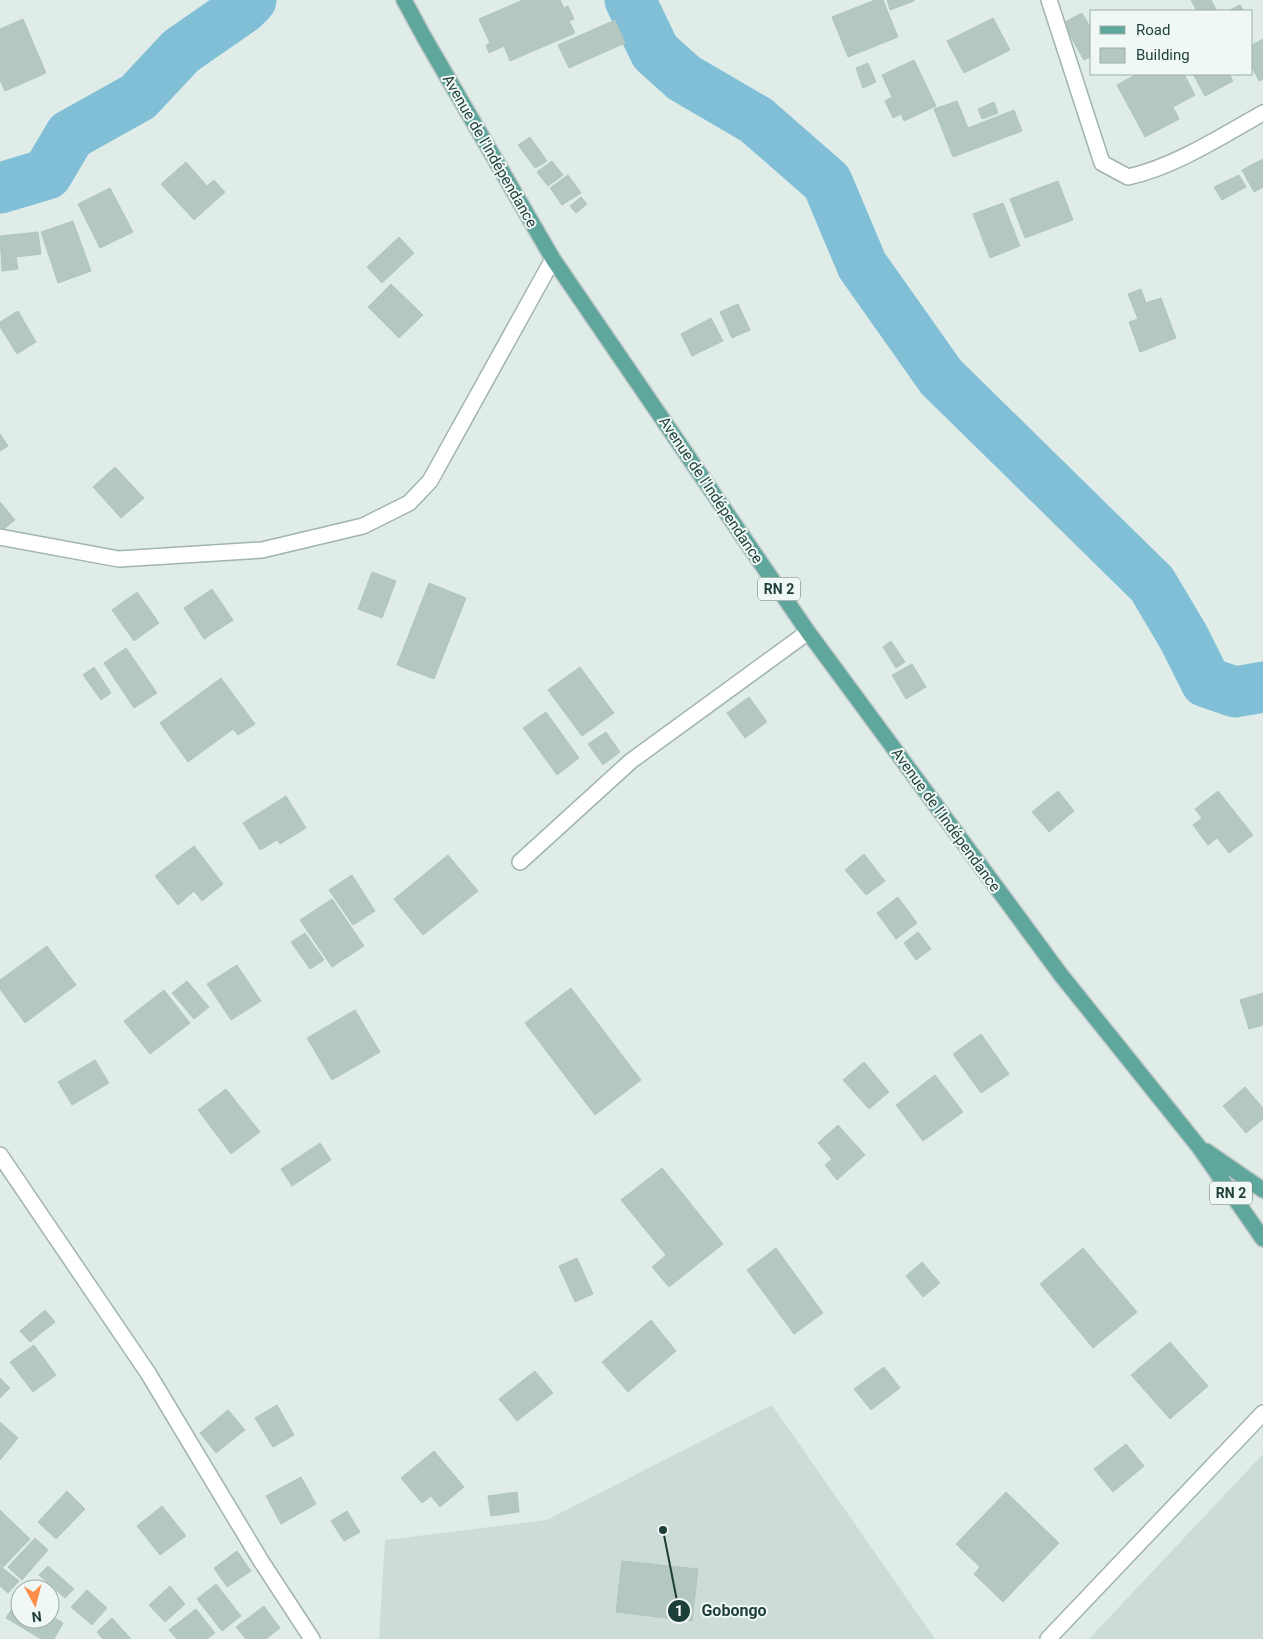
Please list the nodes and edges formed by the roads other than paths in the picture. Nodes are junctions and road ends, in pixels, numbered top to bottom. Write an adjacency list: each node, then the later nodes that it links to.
1 (404, 0): 4 (main road, Avenue de l'Indépendance / RN 2)
2 (1049, 0): 3 (street)
3 (1263, 113)
4 (554, 259): 5 (street); 6 (main road, Avenue de l'Indépendance / RN 2)
5 (0, 537)
6 (808, 632): 7 (street); 8 (main road, Avenue de l'Indépendance / RN 2)
7 (520, 862)
8 (1200, 1147): 10 (main road, Avenue de l'Indépendance / RN 2); 11 (main road, Avenue de l'Indépendance / RN 2)
9 (0, 1155): 13 (street)
10 (1263, 1190)
11 (1263, 1239)
12 (1263, 1413): 14 (street)
13 (312, 1639)
14 (1048, 1639)

